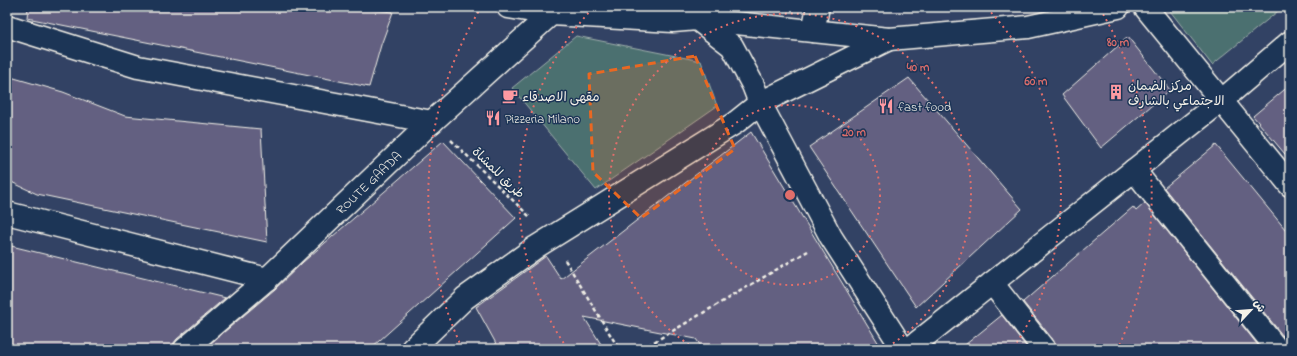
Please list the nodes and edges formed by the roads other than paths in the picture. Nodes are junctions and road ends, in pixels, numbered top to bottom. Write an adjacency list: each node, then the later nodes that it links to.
1 (508, 7): 5 (street)
2 (818, 7): 8 (street)
3 (1118, 7): 9 (street)
4 (1145, 7): 11 (street)
5 (551, 11): 6 (street); 13 (street, ROUTE GAADA)
6 (697, 19): 8 (street); 12 (street)
7 (7, 26): 13 (street)
8 (813, 31): 9 (street)
9 (889, 39): 12 (street)
10 (1290, 42): 11 (street)
11 (1222, 101): 14 (street); 15 (street)
12 (760, 103): 20 (street); 21 (street)
13 (432, 122): 17 (street, ROUTE GAADA)
14 (1134, 170): 18 (street); 24 (street)
15 (1290, 185)
16 (7, 213): 17 (street)
17 (267, 279): 19 (street, ROUTE GAADA)
18 (992, 283): 22 (street); 23 (street)
19 (185, 349)
20 (412, 349)
21 (903, 349)
22 (909, 349)
23 (1044, 349)
24 (1277, 349)

